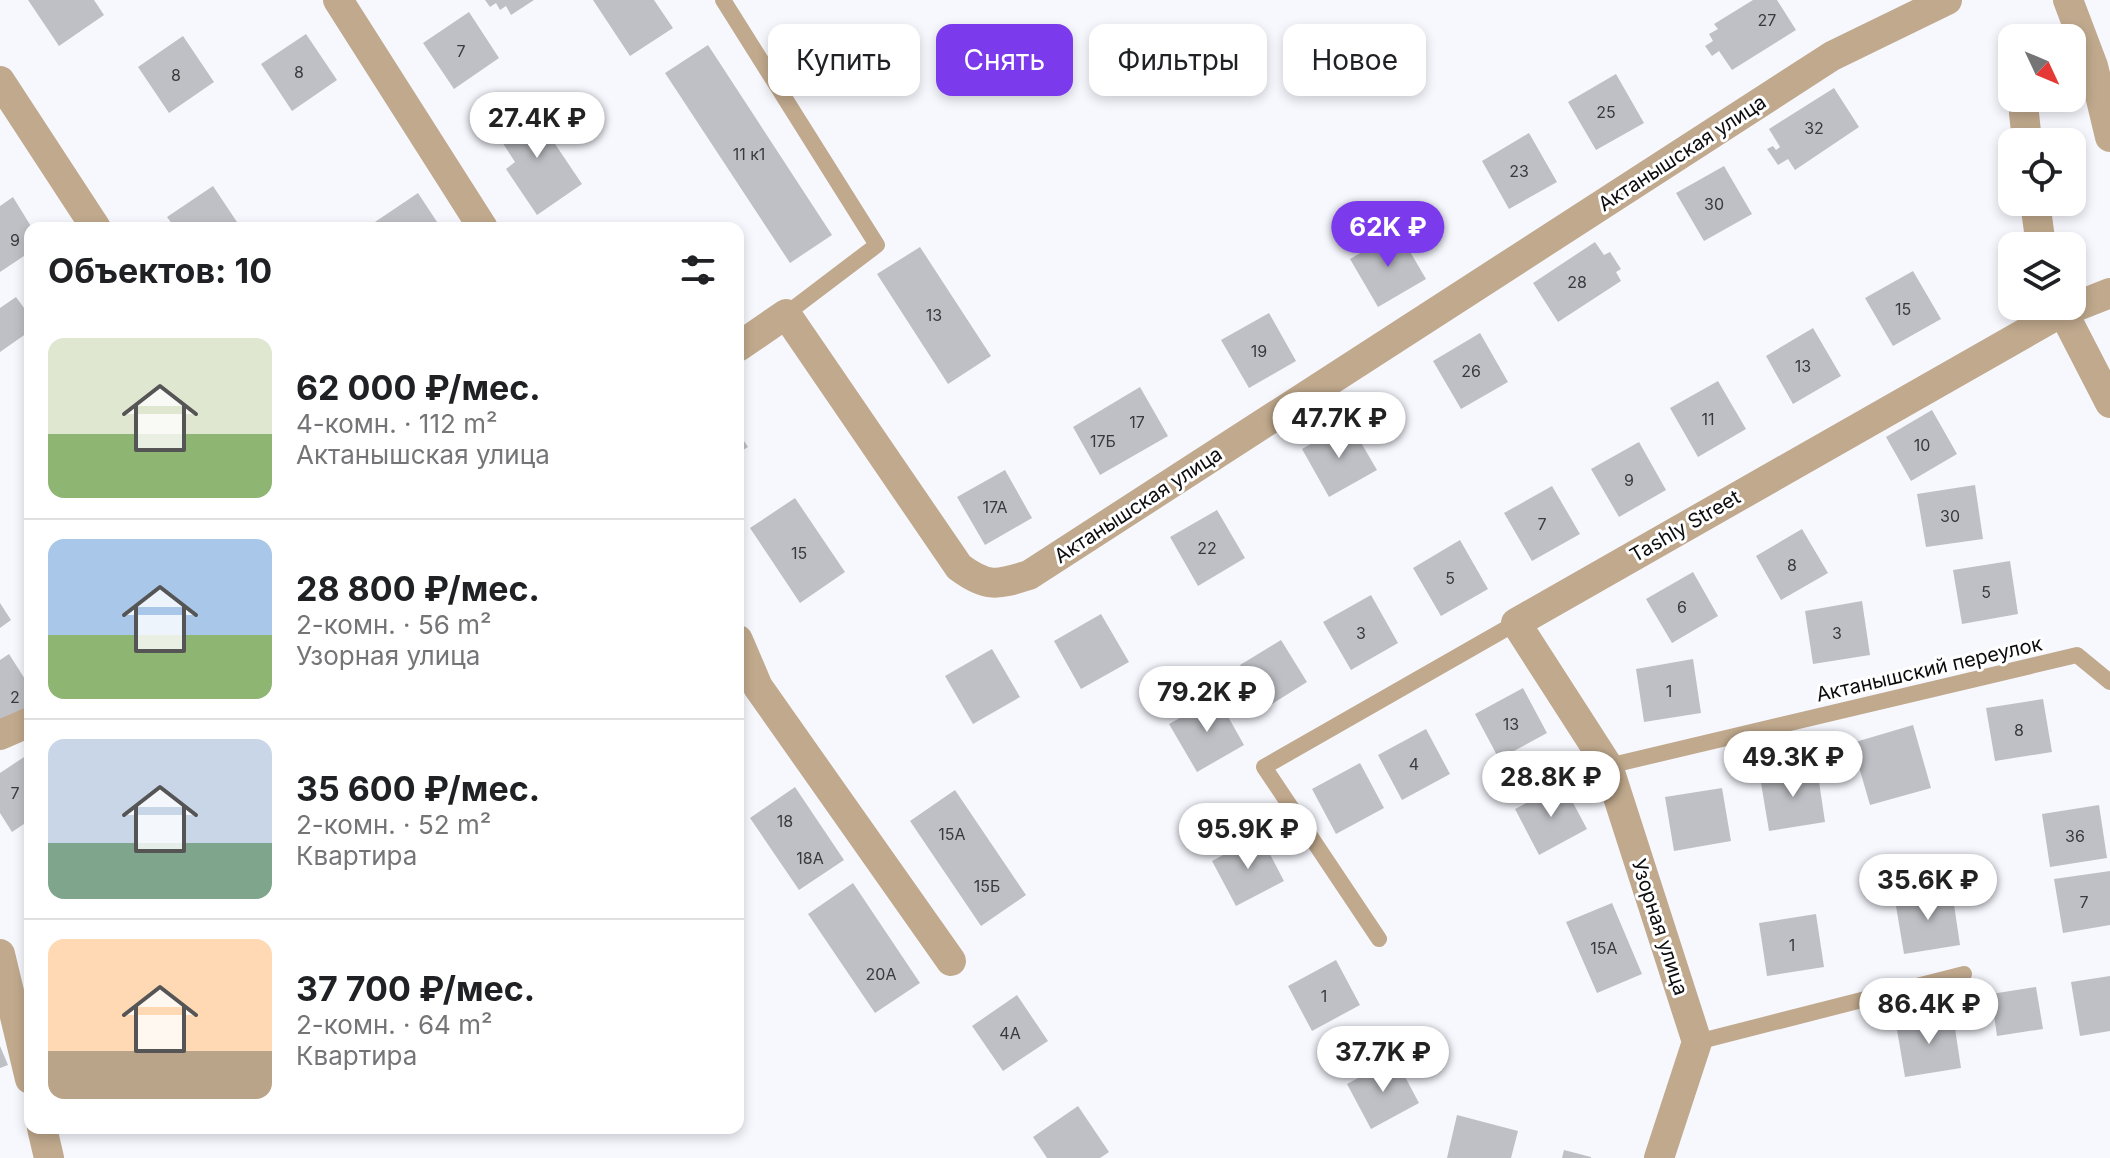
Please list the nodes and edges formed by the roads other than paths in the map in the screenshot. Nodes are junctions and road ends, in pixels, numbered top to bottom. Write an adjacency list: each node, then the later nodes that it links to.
1 (338, 0): 8 (street)
2 (723, 0): 11 (lane)
3 (1947, 0): 11 (street, Актанышская улица)
4 (2077, 1): 6 (street)
5 (0, 81): 7 (street)
6 (2110, 137)
7 (92, 222)
8 (479, 222)
9 (2110, 293): 10 (street, Tashly Street)
10 (2086, 301)
11 (786, 314): 14 (street)
12 (2042, 320): 16 (street, Tashly Street)
13 (2067, 320): 15 (street)
14 (744, 343)
15 (2110, 403)
16 (1516, 623): 21 (street, Узорная улица); 22 (lane, Tashly Street)
17 (744, 654): 24 (street)
18 (2110, 682): 21 (lane, Актанышский переулок)
19 (24, 725): 20 (street)
20 (0, 735)
21 (1608, 766): 26 (street, Узорная улица)
22 (1379, 939)
23 (0, 954): 27 (street)
24 (951, 961)
25 (1964, 974): 26 (lane)
26 (1697, 1042): 30 (street)
27 (24, 1054)
28 (43, 1134): 29 (street)
29 (49, 1158)
30 (1659, 1158)

